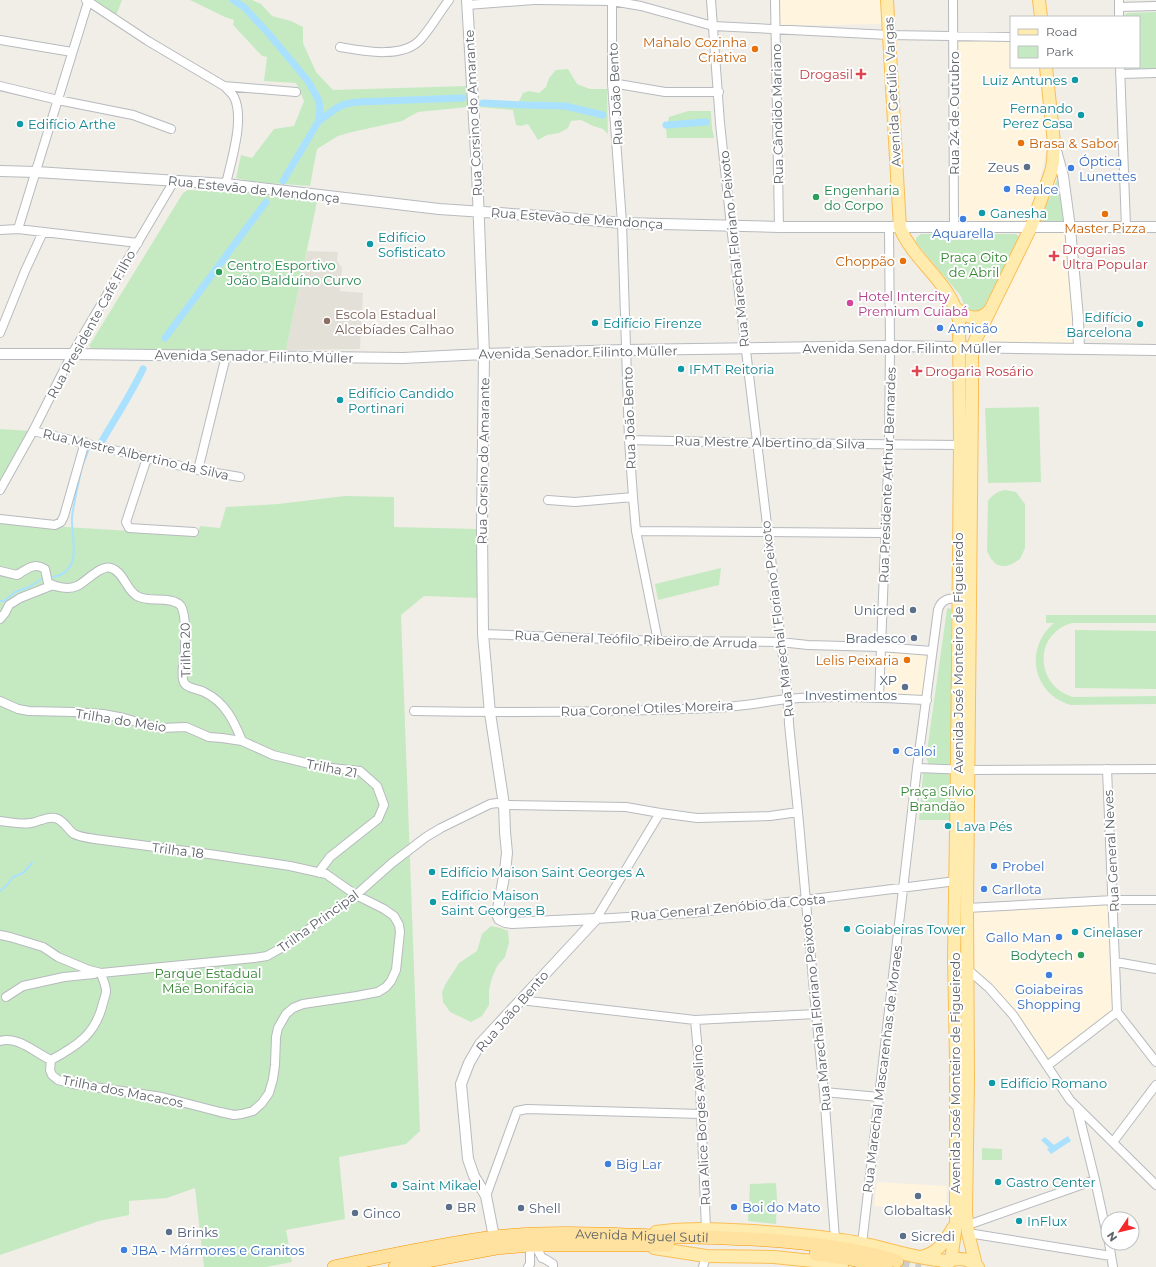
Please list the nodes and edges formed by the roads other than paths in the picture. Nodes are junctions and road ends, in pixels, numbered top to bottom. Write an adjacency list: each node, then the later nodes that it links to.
1 (449, 0): 22 (street)
2 (534, 0): 11 (street)
3 (537, 0): 4 (street)
4 (612, 0): 16 (street); 27 (street, Rua João Bento)
5 (711, 0): 16 (street, Rua Marechal Floriano Peixoto)
6 (775, 0): 17 (street, Rua Cândido Mariano)
7 (887, 0): 18 (main road, Avenida Getúlio Vargas)
8 (953, 0): 19 (street, Rua 24 de Outubro)
9 (1039, 0): 14 (main road)
10 (87, 1): 23 (street); 29 (street)
11 (467, 2): 39 (street, Rua Corsino do Amarante)
12 (1119, 4): 13 (street); 15 (street)
13 (1156, 6)
14 (1041, 16)
15 (1119, 16)
16 (713, 26): 17 (street); 31 (street, Rua Marechal Floriano Peixoto)
17 (776, 30): 18 (street); 42 (street, Rua Cândido Mariano)
18 (889, 35): 19 (street); 47 (main road, Avenida Getúlio Vargas)
19 (954, 35): 20 (street); 43 (street, Rua 24 de Outubro)
20 (1010, 37)
21 (0, 40): 23 (street)
22 (340, 47)
23 (72, 52): 32 (street)
24 (1046, 68): 34 (main road)
25 (1120, 71): 26 (street); 45 (street)
26 (1156, 73)
27 (612, 82): 31 (street); 40 (street, Rua João Bento)
28 (0, 86): 32 (street)
29 (224, 86): 30 (street); 38 (street)
30 (296, 92)
31 (719, 92): 41 (street, Rua Marechal Floriano Peixoto)
32 (58, 100): 33 (street); 36 (street)
33 (171, 130)
34 (1054, 143): 44 (main road); 48 (street)
35 (0, 171): 36 (street, Rua Estevão de Mendonça)
36 (36, 172): 37 (street, Rua Estevão de Mendonça); 50 (street)
37 (174, 181): 38 (street, Rua Estevão de Mendonça); 52 (street, Rua Presidente Café Filho)
38 (226, 184): 39 (street, Rua Estevão de Mendonça)
39 (478, 212): 40 (street, Rua Estevão de Mendonça); 64 (street, Rua Corsino do Amarante)
40 (622, 223): 41 (street, Rua Estevão de Mendonça); 60 (street, Rua João Bento)
41 (731, 226): 42 (street, Rua Estevão de Mendonça); 58 (street, Rua Marechal Floriano Peixoto)
42 (778, 227): 47 (street, Rua Estevão de Mendonça)
43 (954, 227): 44 (street, Rua Estevão de Mendonça); 47 (street, Rua Estevão de Mendonça)
44 (1031, 227): 48 (street, Rua Estevão de Mendonça); 53 (main road)
45 (1126, 227): 46 (street, Rua Estevão de Mendonça); 48 (street, Rua Estevão de Mendonça)
46 (1156, 227)
47 (895, 228): 54 (main road, Avenida Getúlio Vargas); 56 (street, Rua Presidente Arthur Bernardes)
48 (1070, 228): 59 (street)
49 (0, 230): 50 (street)
50 (18, 230): 51 (street)
51 (43, 232): 52 (street); 55 (street)
52 (138, 243): 63 (street, Rua Presidente Café Filho)
53 (991, 308): 54 (main road); 57 (main road)
54 (957, 309): 57 (main road, Avenida José Monteiro de Figueiredo)
55 (0, 333)
56 (890, 346): 57 (street, Avenida Senador Filinto Müller); 58 (street, Avenida Senador Filinto Müller); 70 (street, Rua Presidente Arthur Bernardes)
57 (966, 347): 59 (street, Avenida Senador Filinto Müller); 71 (main road, Avenida José Monteiro de Figueiredo); 102 (main road, Avenida José Monteiro de Figueiredo)
58 (745, 348): 60 (street, Avenida Senador Filinto Müller); 69 (street, Rua Marechal Floriano Peixoto)
59 (1079, 349): 61 (street, Avenida Senador Filinto Müller)
60 (626, 350): 64 (street, Avenida Senador Filinto Müller); 67 (street, Rua João Bento)
61 (1156, 350)
62 (0, 354): 63 (street, Avenida Senador Filinto Müller)
63 (72, 354): 65 (street, Avenida Senador Filinto Müller); 66 (street, Rua Presidente Café Filho)
64 (484, 354): 65 (street, Avenida Senador Filinto Müller); 87 (street, Rua Corsino do Amarante)
65 (226, 356): 73 (street)
66 (33, 431): 68 (street, Rua Mestre Albertino da Silva); 75 (street, Rua Presidente Café Filho)
67 (629, 440): 69 (street, Rua Mestre Albertino da Silva); 76 (street, Rua João Bento)
68 (85, 442): 72 (street, Rua Mestre Albertino da Silva); 78 (street)
69 (758, 443): 70 (street, Rua Mestre Albertino da Silva); 81 (street, Rua Marechal Floriano Peixoto)
70 (889, 444): 71 (street, Rua Mestre Albertino da Silva); 82 (street, Rua Presidente Arthur Bernardes)
71 (960, 445): 85 (main road, Avenida José Monteiro de Figueiredo)
72 (147, 458): 73 (street, Rua Mestre Albertino da Silva); 80 (street)
73 (198, 470): 74 (street, Rua Mestre Albertino da Silva)
74 (240, 477)
75 (0, 490)
76 (632, 497): 77 (street); 79 (street, Rua João Bento)
77 (548, 500)
78 (0, 519)
79 (636, 531): 81 (street); 88 (street, Rua João Bento)
80 (194, 532)
81 (767, 532): 82 (street); 89 (street, Rua Marechal Floriano Peixoto)
82 (885, 533): 90 (street, Rua Presidente Arthur Bernardes)
83 (0, 571): 84 (street)
84 (50, 584): 86 (street); 98 (street, Trilha 20)
85 (958, 598): 91 (street, Rua Marechal Mascarenhas de Moraes); 102 (main road, Avenida José Monteiro de Figueiredo)
86 (0, 619)
87 (483, 634): 88 (street, Rua General Teófilo Ribeiro de Arruda); 97 (street, Rua Corsino do Amarante)
88 (658, 641): 89 (street, Rua General Teófilo Ribeiro de Arruda)
89 (780, 642): 90 (street, Rua General Teófilo Ribeiro de Arruda); 93 (street, Rua Marechal Floriano Peixoto)
90 (880, 647): 91 (street, Rua General Teófilo Ribeiro de Arruda); 92 (street, Rua Presidente Arthur Bernardes)
91 (932, 651): 94 (street, Rua Marechal Mascarenhas de Moraes)
92 (879, 698): 93 (street, Rua Coronel Otiles Moreira); 94 (street, Rua Coronel Otiles Moreira)
93 (788, 699): 97 (street, Rua Coronel Otiles Moreira); 104 (street, Rua Marechal Floriano Peixoto)
94 (927, 700): 99 (street, Rua Marechal Mascarenhas de Moraes)
95 (0, 701): 98 (street, Trilha do Meio)
96 (414, 711): 97 (street, Rua Coronel Otiles Moreira)
97 (490, 713): 103 (street, Rua Corsino do Amarante)
98 (242, 741): 107 (street, Trilha 21)
99 (917, 768): 102 (street); 109 (street, Rua Marechal Mascarenhas de Moraes)
100 (1107, 769): 101 (street); 102 (street); 112 (street, Rua General Neves)
101 (1156, 769)
102 (963, 770): 108 (main road, Avenida José Monteiro de Figueiredo); 114 (main road)
103 (504, 804): 105 (street, Trilha Principal); 110 (street, Trilha Principal); 115 (street, Rua Corsino do Amarante)
104 (798, 812): 105 (street, Trilha Principal); 111 (street, Rua Marechal Floriano Peixoto)
105 (660, 813): 116 (street, Rua João Bento)
106 (0, 821): 107 (street, Trilha 18)
107 (320, 873): 110 (street, Trilha 18)
108 (956, 881): 109 (street, Rua General Zenóbio da Costa); 118 (main road, Avenida José Monteiro de Figueiredo)
109 (903, 887): 111 (street, Rua General Zenóbio da Costa); 134 (street, Rua Marechal Mascarenhas de Moraes)
110 (356, 894): 122 (street, Trilha Principal); 129 (street, Trilha dos Macacos)
111 (805, 900): 116 (street, Rua General Zenóbio da Costa); 126 (street, Rua Marechal Floriano Peixoto)
112 (1113, 900): 113 (street); 114 (street); 119 (street, Rua General Neves)
113 (1156, 900)
114 (967, 908): 120 (main road)
115 (499, 919): 116 (street, Rua General Zenóbio da Costa)
116 (596, 919): 124 (street, Rua João Bento)
117 (0, 936): 122 (street, Trilha Principal)
118 (954, 957): 120 (street); 142 (main road, Avenida José Monteiro de Figueiredo)
119 (1116, 962): 121 (street); 125 (street, Rua General Neves)
120 (967, 968): 131 (street); 142 (main road)
121 (1156, 969)
122 (101, 973): 123 (street); 129 (street, Trilha dos Macacos)
123 (6, 997)
124 (520, 1000): 127 (street); 140 (street, Rua João Bento)
125 (1118, 1012): 130 (street); 131 (street)
126 (816, 1014): 127 (street); 133 (street, Rua Marechal Floriano Peixoto)
127 (695, 1020): 136 (street, Rua Alice Borges Avelino)
128 (0, 1041): 129 (street)
129 (51, 1060)
130 (1156, 1062)
131 (1047, 1066): 135 (street)
132 (1156, 1085): 137 (street)
133 (824, 1092): 134 (street); 145 (street, Rua Marechal Floriano Peixoto)
134 (879, 1097): 147 (street, Rua Marechal Mascarenhas de Moraes)
135 (1077, 1107): 137 (street); 138 (street)
136 (701, 1114): 140 (street); 143 (street, Rua Alice Borges Avelino)
137 (1113, 1142): 139 (street)
138 (1095, 1180): 141 (street); 142 (street)
139 (1156, 1185)
140 (486, 1196): 144 (street, Rua João Bento)
141 (1102, 1211)
142 (964, 1227): 150 (street); 151 (main road); 154 (main road, Avenida José Monteiro de Figueiredo); 157 (main road)
143 (706, 1229): 145 (main road, Avenida Miguel Sutil); 146 (main road, Avenida Miguel Sutil)
144 (494, 1237): 146 (highway, Avenida Miguel Sutil); 158 (highway, Avenida Miguel Sutil)
145 (834, 1239): 147 (main road, Avenida Miguel Sutil)
146 (636, 1240): 148 (highway, Avenida Miguel Sutil); 153 (main road, Avenida Miguel Sutil); 155 (highway)
147 (862, 1244): 151 (main road, Avenida Miguel Sutil)
148 (533, 1245): 152 (street); 156 (street); 159 (highway, Avenida Miguel Sutil)
149 (1110, 1251): 150 (street)
150 (1111, 1256): 162 (street)
151 (918, 1257): 154 (main road, Avenida Miguel Sutil)
152 (542, 1258): 156 (street); 160 (street)
153 (705, 1261): 161 (main road, Avenida Miguel Sutil)
154 (947, 1263): 157 (main road, Avenida Miguel Sutil)
155 (892, 1264)
156 (529, 1266)
157 (977, 1266)
158 (334, 1267)
159 (395, 1267)
160 (554, 1267)
161 (842, 1267)
162 (1113, 1267)

